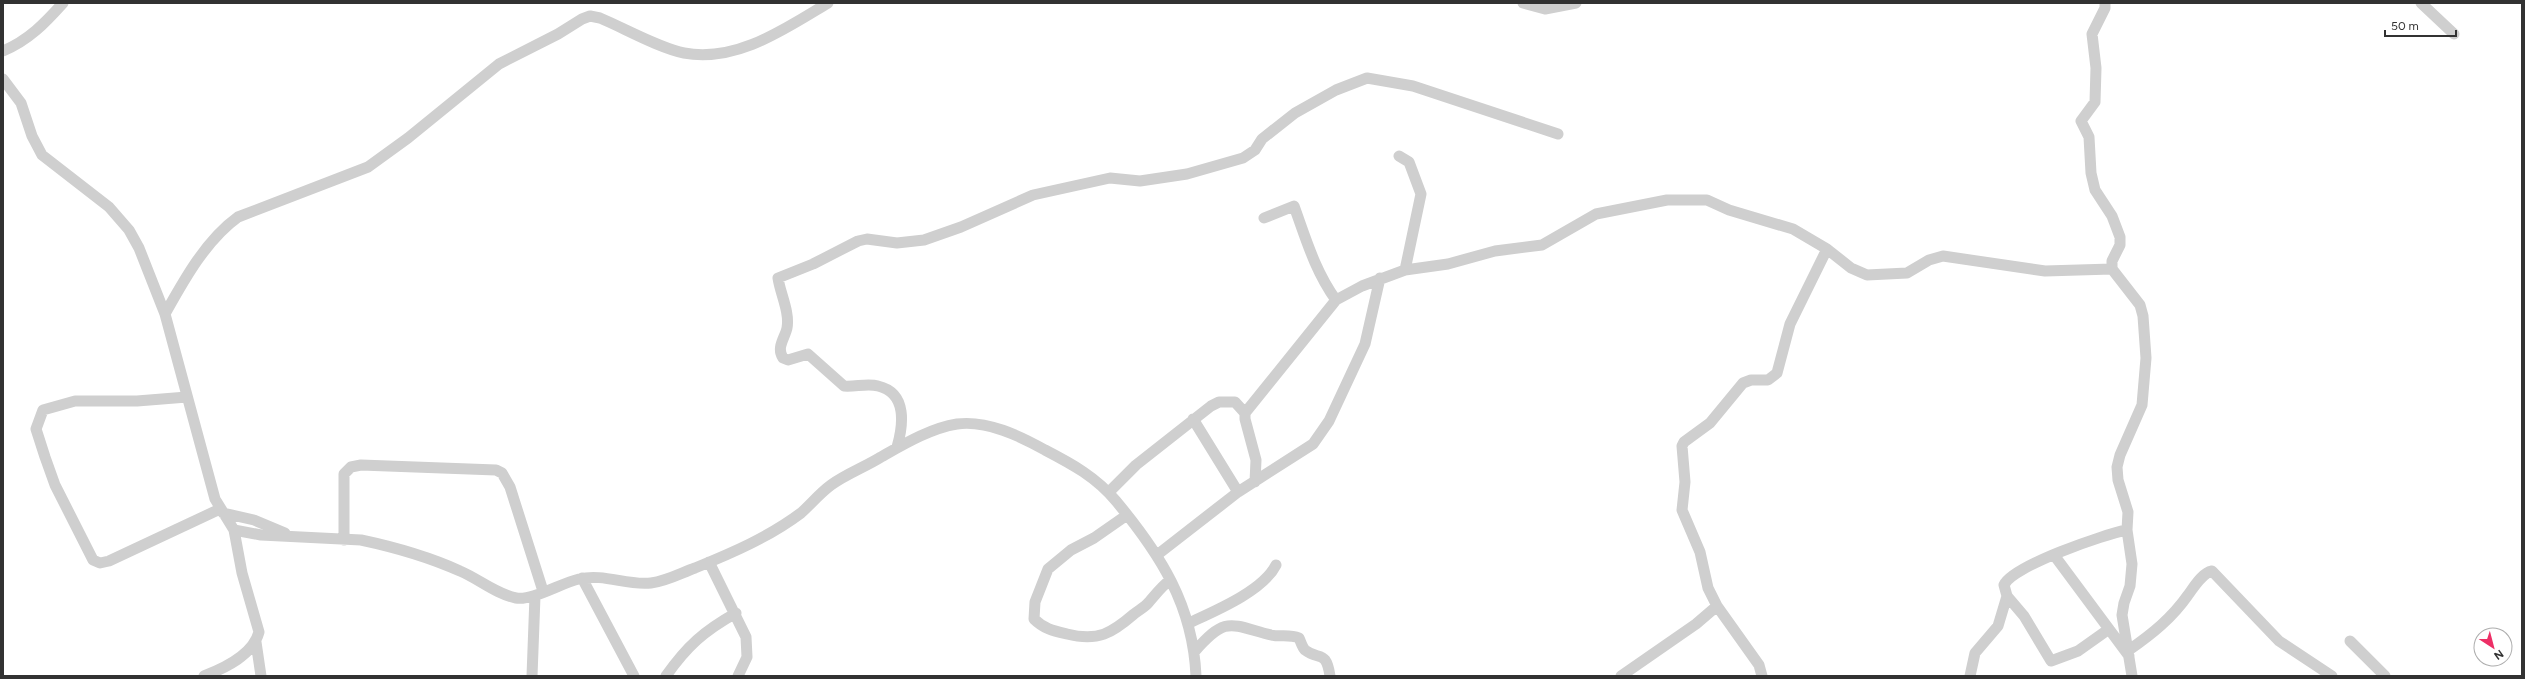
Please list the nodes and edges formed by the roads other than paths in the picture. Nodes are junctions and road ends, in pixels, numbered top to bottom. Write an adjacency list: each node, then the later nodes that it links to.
1 (63, 3): 8 (street)
2 (828, 3): 18 (street)
3 (1523, 3): 4 (street)
4 (1576, 3)
5 (2105, 3): 14 (street)
6 (2421, 3): 7 (street)
7 (2454, 34)
8 (3, 51)
9 (3, 79): 18 (street)
10 (1558, 134): 22 (street)
11 (1399, 156): 15 (street)
12 (1264, 218): 17 (street)
13 (1827, 249): 14 (street); 15 (street); 40 (street)
14 (2112, 269): 29 (street)
15 (1405, 270): 16 (street)
16 (1380, 278): 17 (street); 23 (street)
17 (1336, 300): 20 (street)
18 (165, 314): 19 (street)
19 (187, 397): 26 (street); 26 (street)
20 (1246, 413): 21 (street); 23 (street)
21 (1194, 419): 24 (street); 25 (street)
22 (897, 448): 24 (street); 34 (street)
23 (1255, 482): 25 (street)
24 (1109, 492): 27 (street)
25 (1238, 492): 33 (street)
26 (222, 511): 28 (street); 30 (street)
27 (1128, 515): 33 (street); 37 (street)
28 (234, 530): 30 (street); 45 (street)
29 (2127, 530): 32 (street); 47 (street)
30 (293, 536): 31 (street)
31 (344, 540): 38 (street); 38 (street)
32 (2054, 555): 39 (street); 43 (street)
33 (1157, 556): 37 (street)
34 (709, 562): 36 (street); 41 (street)
35 (1276, 565): 42 (street)
36 (582, 578): 38 (street); 51 (street)
37 (1170, 580): 42 (street)
38 (539, 594): 50 (street)
39 (2007, 596): 43 (street); 58 (street)
40 (1717, 606): 56 (street); 57 (street)
41 (736, 613): 52 (street); 53 (street)
42 (1189, 623): 46 (street)
43 (2109, 629): 47 (street)
44 (2350, 641): 61 (street)
45 (256, 642): 48 (street); 49 (street)
46 (1195, 651): 54 (street); 55 (street)
47 (2129, 654): 59 (street); 60 (street)
48 (204, 676)
49 (260, 676)
50 (532, 676)
51 (634, 676)
52 (666, 676)
53 (738, 676)
54 (1196, 676)
55 (1330, 676)
56 (1621, 676)
57 (1762, 676)
58 (1970, 676)
59 (2132, 676)
60 (2332, 676)
61 (2384, 676)

